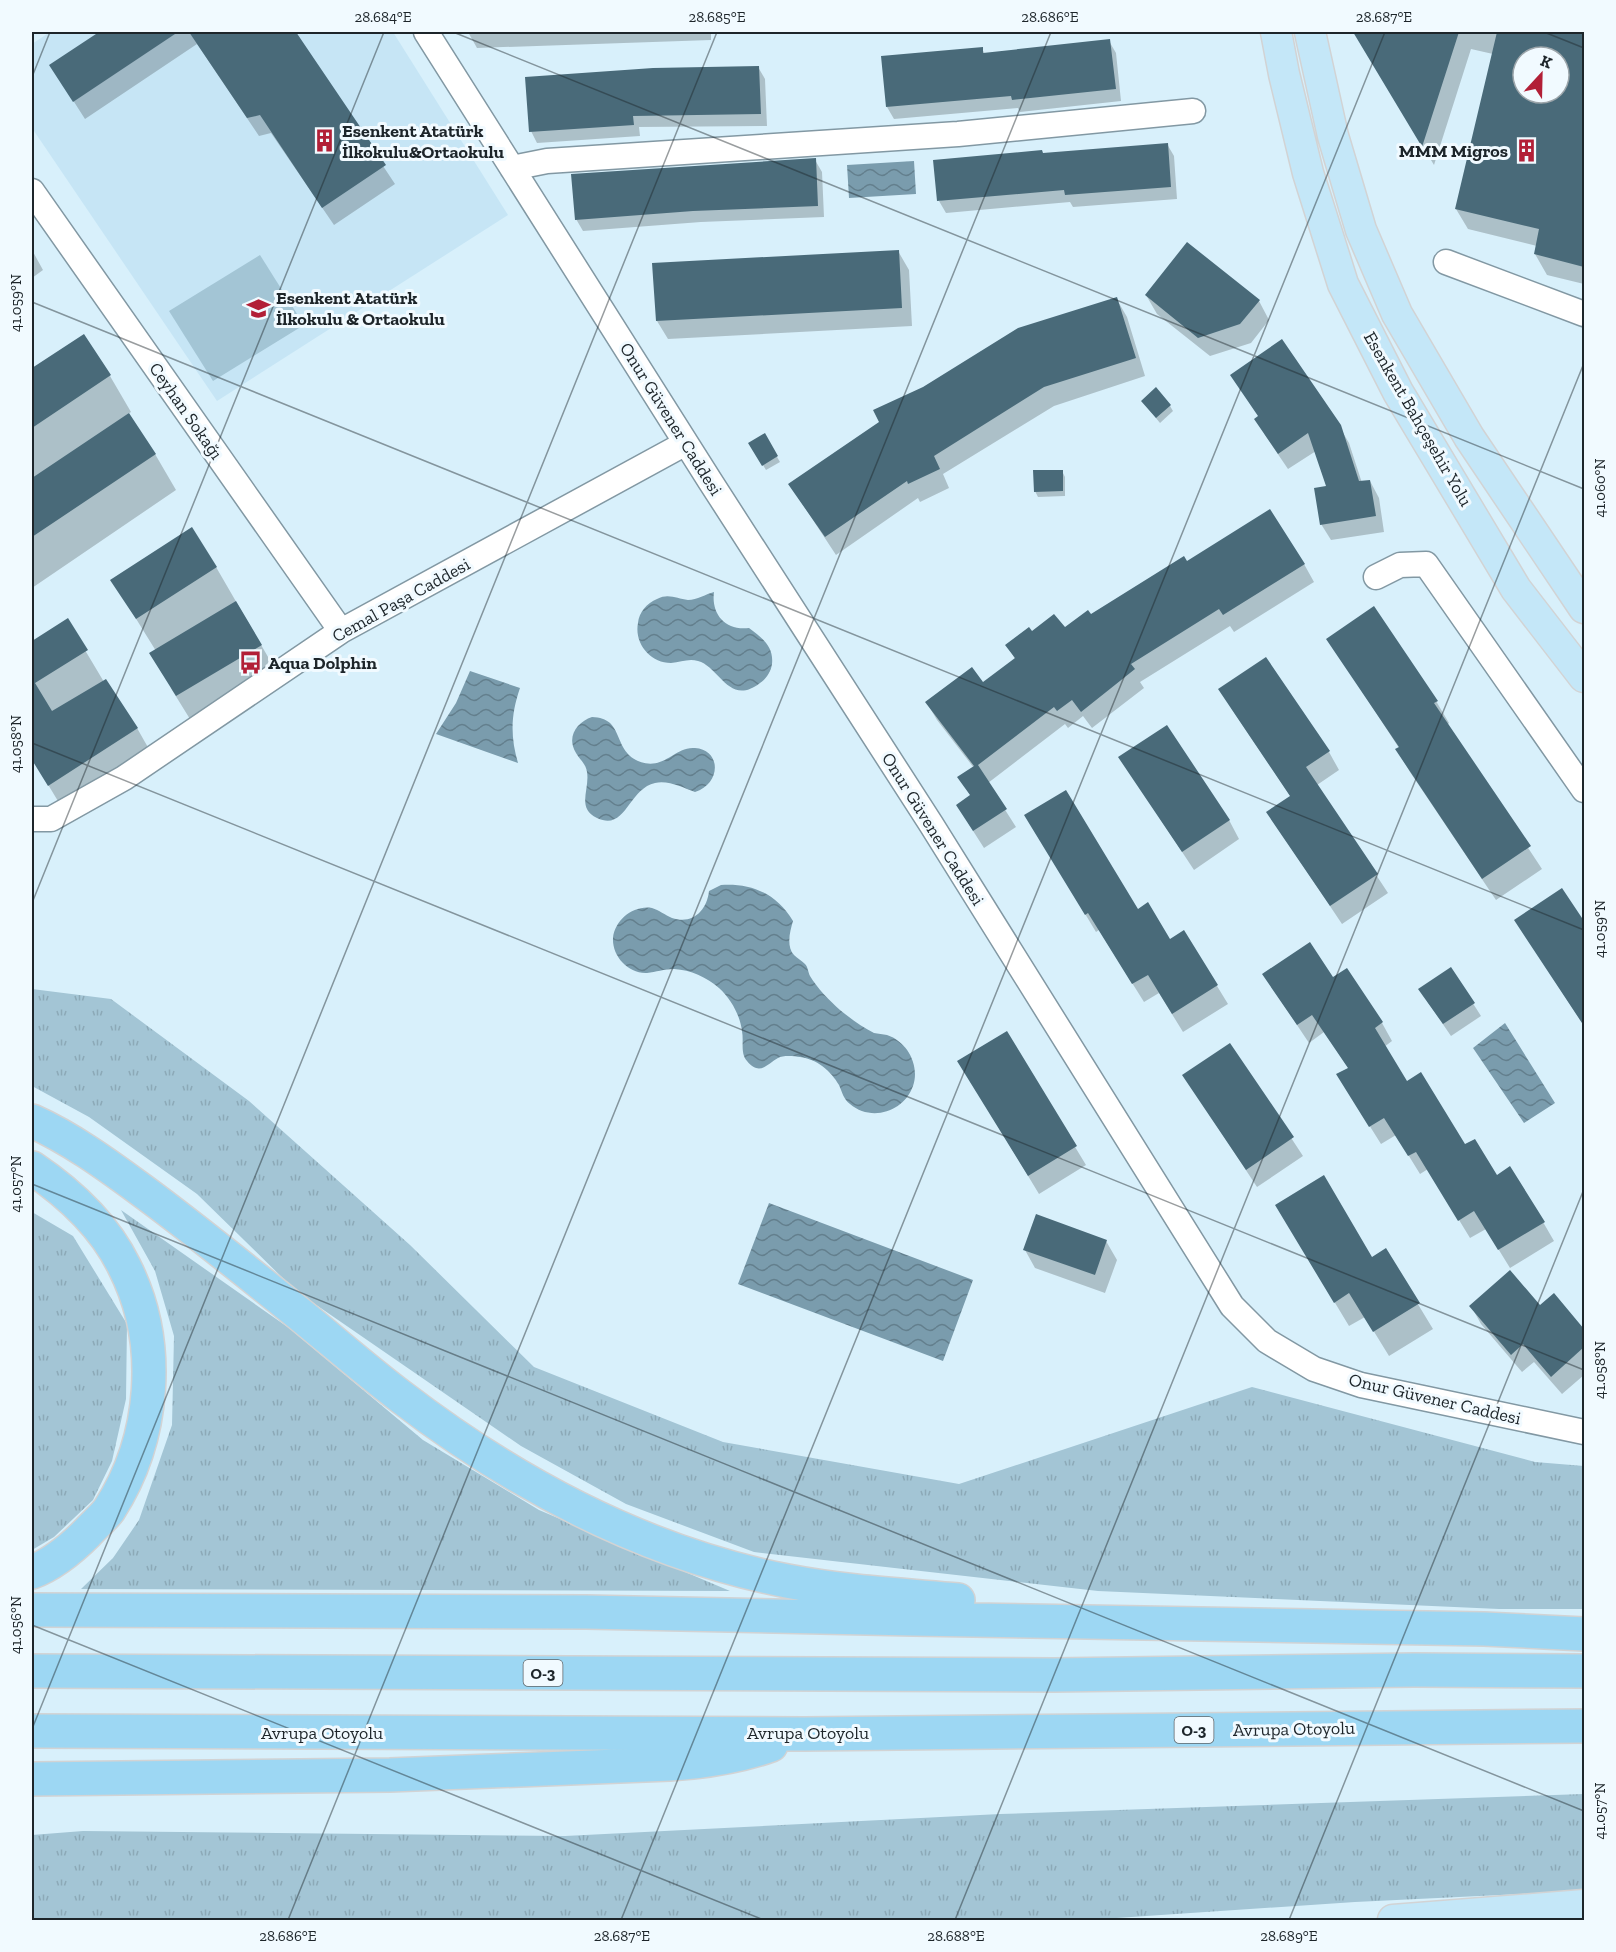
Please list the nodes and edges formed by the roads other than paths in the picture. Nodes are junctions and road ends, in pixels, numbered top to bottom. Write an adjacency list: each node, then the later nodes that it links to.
1 (426, 32): 5 (street, Onur Güvener Caddesi)
2 (1276, 32): 13 (main road, Esenkent Bahçeşehir Yolu)
3 (1311, 32): 11 (main road, Esenkent Bahçeşehir Yolu)
4 (1193, 111): 5 (street)
5 (512, 168): 9 (street, Onur Güvener Caddesi)
6 (32, 191): 12 (street, Ceyhan Sokağı)
7 (1446, 262): 8 (street)
8 (1584, 314)
9 (686, 443): 12 (street, Cemal Paşa Caddesi); 18 (street, Onur Güvener Caddesi)
10 (1376, 577): 14 (street)
11 (1584, 608)
12 (341, 631): 15 (street, Cemal Paşa Caddesi)
13 (1584, 677)
14 (1584, 790)
15 (32, 819)
16 (32, 1121): 21 (highway)
17 (32, 1168): 19 (highway)
18 (1584, 1432)
19 (32, 1572)
20 (32, 1610): 21 (highway)
21 (1047, 1621): 22 (highway)
22 (1584, 1634)
23 (32, 1671): 24 (highway, O-3)
24 (1584, 1671)
25 (1584, 1726): 27 (highway, Avrupa Otoyolu / O-3)
26 (32, 1731): 27 (highway, Avrupa Otoyolu / O-3)
27 (804, 1734): 28 (highway)
28 (215, 1776): 29 (highway); 30 (highway)
29 (32, 1779)
30 (32, 1794)
31 (1584, 1905): 32 (main road)
32 (1393, 1920)

